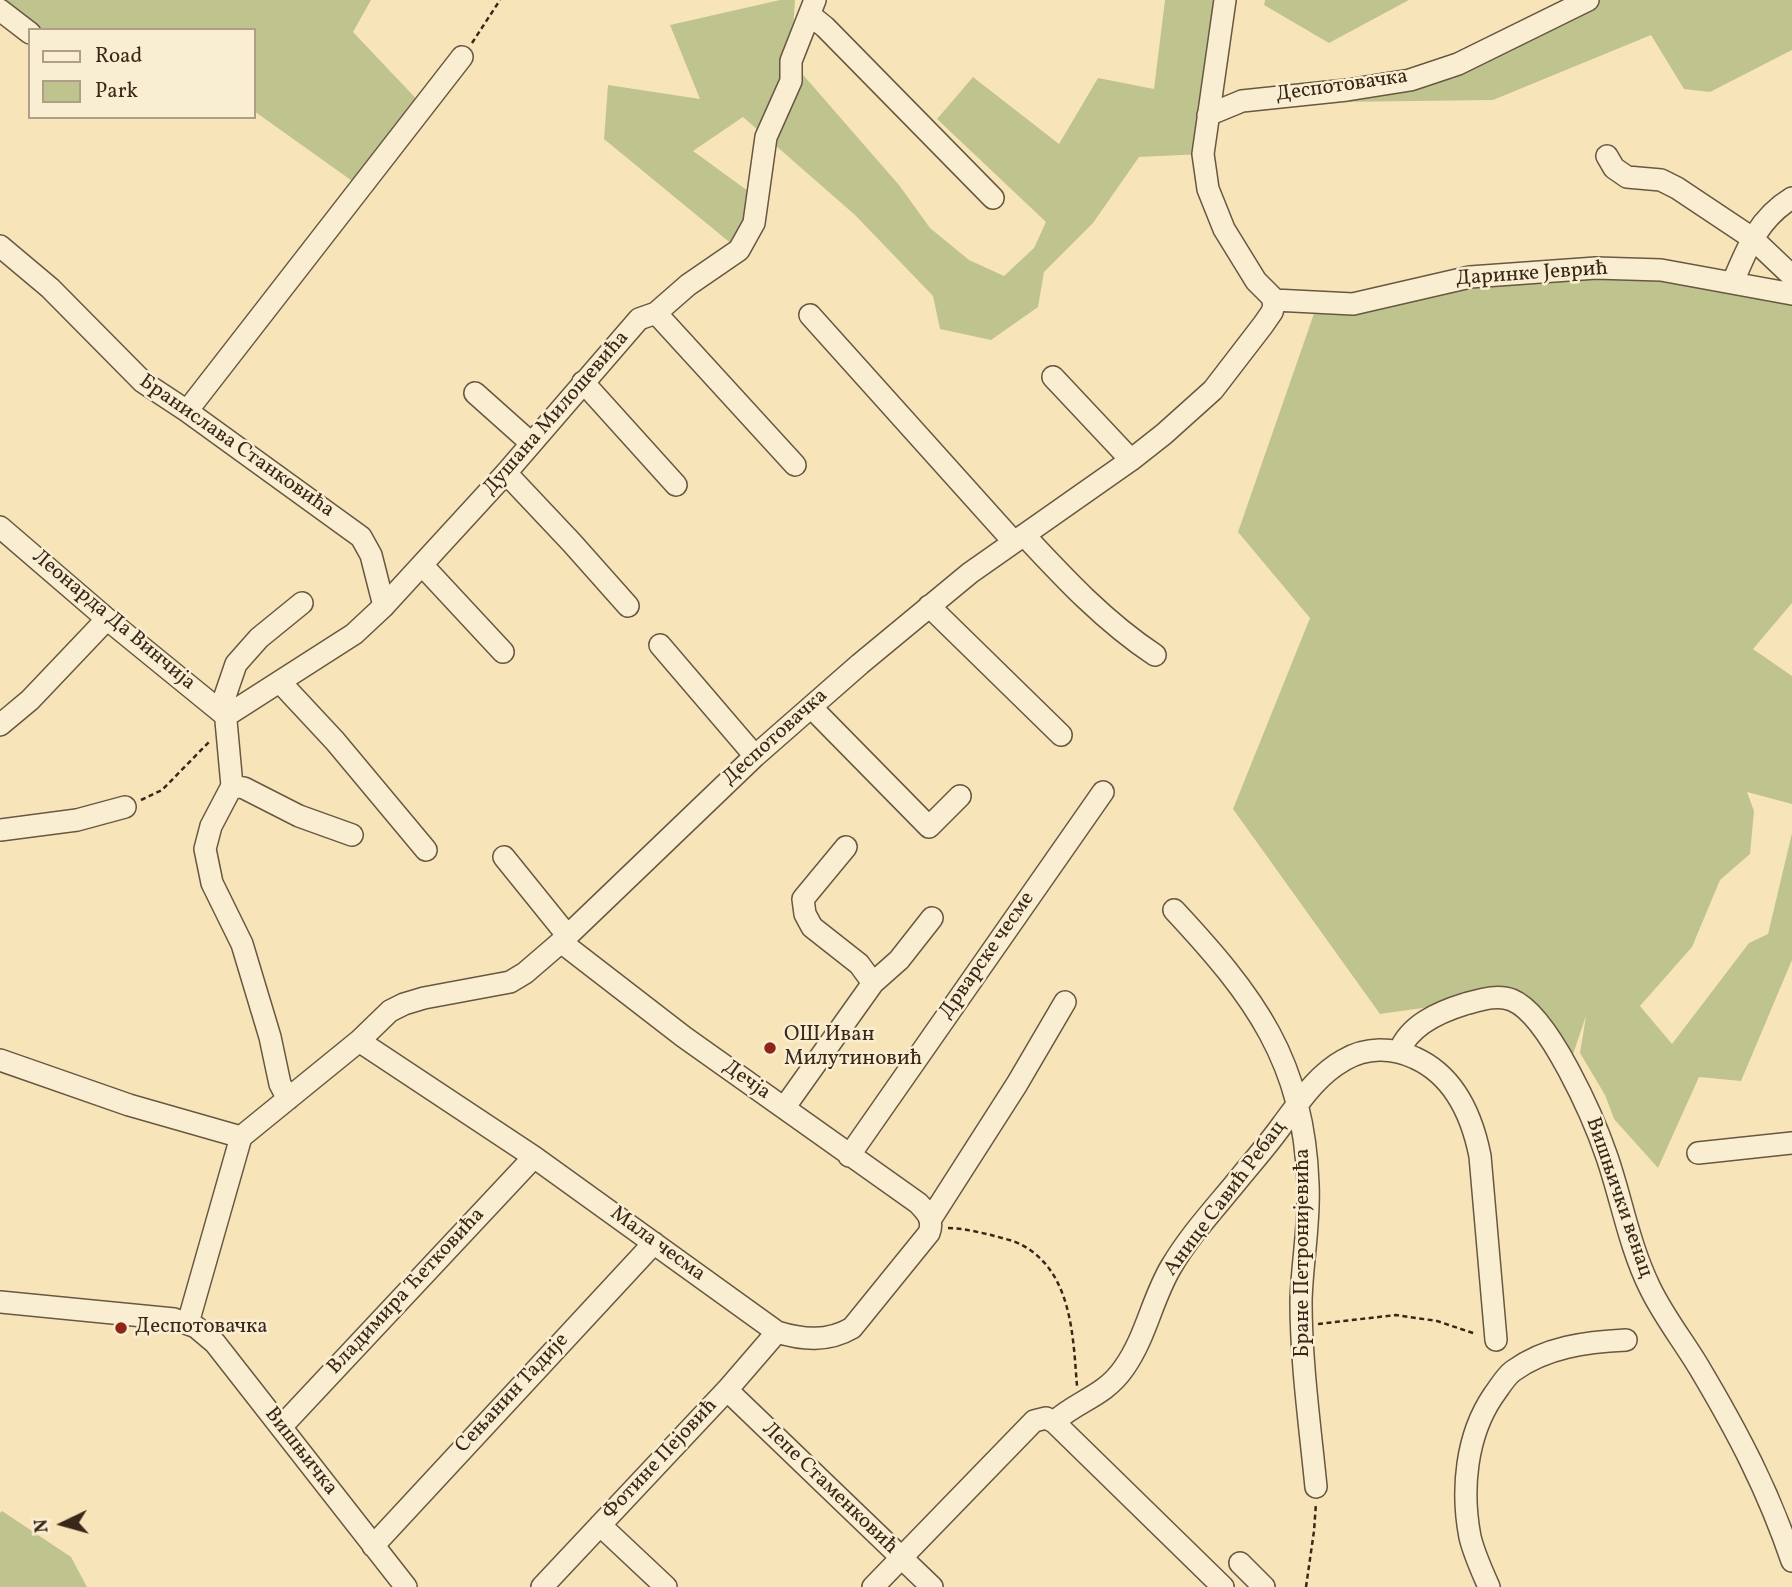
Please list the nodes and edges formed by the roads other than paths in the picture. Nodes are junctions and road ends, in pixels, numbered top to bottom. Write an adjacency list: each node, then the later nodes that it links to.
1 (1226, 0): 7 (street)
2 (1588, 0): 7 (street, Деспотовачка)
3 (812, 8): 9 (street, Душана Милошевића); 17 (street, Душана Милошевића)
4 (0, 10): 5 (street)
5 (28, 31)
6 (463, 57): 22 (street)
7 (1208, 116): 16 (street)
8 (1607, 156): 11 (street)
9 (993, 198)
10 (1792, 198): 11 (street)
11 (1752, 238): 13 (street); 14 (street)
12 (0, 246): 22 (street, Бранислава Станковића)
13 (1792, 276)
14 (1733, 282): 15 (street, Даринке Јеврић); 16 (street, Даринке Јеврић)
15 (1792, 294)
16 (1274, 300): 24 (street, Деспотовачка)
17 (656, 313): 20 (street, Душана Милошевића); 25 (street)
18 (810, 315): 29 (street)
19 (1053, 377): 24 (street)
20 (583, 382): 23 (street, Душана Милошевића); 27 (street)
21 (475, 393): 23 (street)
22 (187, 411): 32 (street, Бранислава Станковића)
23 (531, 443): 26 (street, Душана Милошевића)
24 (1131, 460): 29 (street, Деспотовачка)
25 (795, 465)
26 (506, 473): 30 (street, Душана Милошевића); 33 (street)
27 (676, 485)
28 (0, 527): 35 (street, Леонарда Да Винчија)
29 (1018, 538): 34 (street, Деспотовачка); 38 (street)
30 (423, 566): 32 (street, Душана Милошевића); 37 (street)
31 (302, 603): 42 (street)
32 (384, 606): 39 (street, Душана Милошевића)
33 (628, 606)
34 (929, 606): 40 (street, Деспотовачка); 43 (street)
35 (107, 619): 41 (street); 42 (street, Леонарда Да Винчија)
36 (660, 645): 44 (street)
37 (503, 652)
38 (1155, 655)
39 (280, 682): 42 (street, Душана Милошевића); 52 (street)
40 (811, 707): 44 (street, Деспотовачка); 47 (street)
41 (0, 725)
42 (227, 725): 45 (street)
43 (1061, 735)
44 (755, 756): 56 (street, Деспотовачка)
45 (232, 786): 50 (street); 62 (street)
46 (1103, 792): 68 (street, Дрварске чесме)
47 (960, 796)
48 (125, 807): 49 (street)
49 (0, 830)
50 (352, 835)
51 (846, 847): 57 (street)
52 (426, 850)
53 (504, 857): 56 (street, Дечја)
54 (1174, 910): 63 (street, Анице Савић Ребац)
55 (932, 918): 57 (street)
56 (564, 939): 59 (street, Деспотовачка); 64 (street, Дечја)
57 (873, 983): 64 (street)
58 (1065, 1002): 70 (street, Мала чесма)
59 (359, 1041): 62 (street, Деспотовачка); 69 (street, Мала чесма)
60 (1399, 1052): 63 (street, Анице Савић Ребац); 75 (street); 84 (street, Вишњички венац)
61 (0, 1060): 65 (street)
62 (288, 1099): 65 (street, Деспотовачка)
63 (1298, 1102): 78 (street, Анице Савић Ребац); 80 (street, Бране Петронијевића)
64 (784, 1108): 68 (street, Дечја)
65 (242, 1137): 73 (street)
66 (1792, 1143): 67 (street)
67 (1698, 1153)
68 (849, 1156): 70 (street, Дечја)
69 (534, 1157): 71 (street, Мала чесма); 79 (street, Владимира Ћетковића)
70 (931, 1224): 74 (street, Мала чесма)
71 (654, 1243): 74 (street, Мала чесма); 82 (street, Сењанин Тадије)
72 (0, 1302): 73 (street)
73 (188, 1323): 79 (street, Вишњичка)
74 (778, 1332): 77 (street, Фотине Пејовић)
75 (1496, 1340)
76 (1626, 1340): 93 (street)
77 (727, 1390): 81 (street, Фотине Пејовић); 83 (street, Лепе Стаменковић)
78 (1054, 1422): 83 (street, Анице Савић Ребац); 91 (street)
79 (281, 1427): 82 (street, Вишњичка)
80 (1316, 1487)
81 (600, 1525): 87 (street, Фотине Пејовић); 88 (street)
82 (373, 1546): 86 (street, Вишњичка)
83 (901, 1558): 89 (street, Анице Савић Ребац); 90 (street, Лепе Стаменковић)
84 (1792, 1561)
85 (1240, 1563): 92 (street)
86 (406, 1587)
87 (542, 1587)
88 (666, 1587)
89 (873, 1587)
90 (932, 1587)
91 (1223, 1587)
92 (1264, 1587)
93 (1489, 1587)

